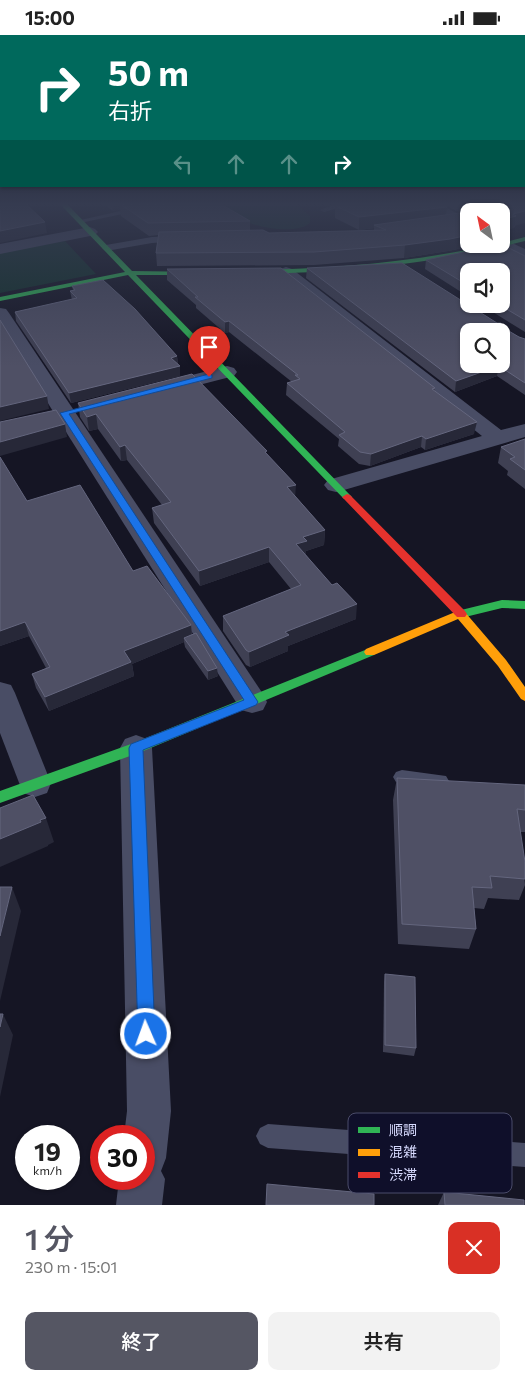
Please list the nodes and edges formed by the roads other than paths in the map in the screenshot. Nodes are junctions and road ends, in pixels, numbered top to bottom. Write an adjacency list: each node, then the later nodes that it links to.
1 (115, 258): 6 (street)
2 (444, 258): 3 (street)
3 (404, 265): 5 (street); 8 (street)
4 (239, 272): 5 (street)
5 (286, 272): 14 (street)
6 (130, 273): 7 (street); 9 (street); 11 (street)
7 (211, 273)
8 (420, 275)
9 (0, 299)
10 (0, 313): 20 (street)
11 (227, 372): 12 (street); 15 (street)
12 (141, 394)
13 (525, 430): 14 (street)
14 (498, 438): 15 (street)
15 (336, 485): 17 (street)
16 (525, 605): 17 (street)
17 (460, 613): 19 (street); 20 (street)
18 (0, 693): 23 (street)
19 (525, 696)
20 (252, 702): 21 (street)
21 (136, 748): 23 (street); 26 (street)
22 (402, 777): 24 (lane)
23 (35, 783): 25 (street)
24 (459, 783)
25 (0, 797)
26 (148, 1125)
27 (268, 1136): 28 (lane)
28 (348, 1142)
29 (512, 1154): 30 (lane)
30 (525, 1155)
31 (141, 1190): 32 (street)
32 (139, 1205)

